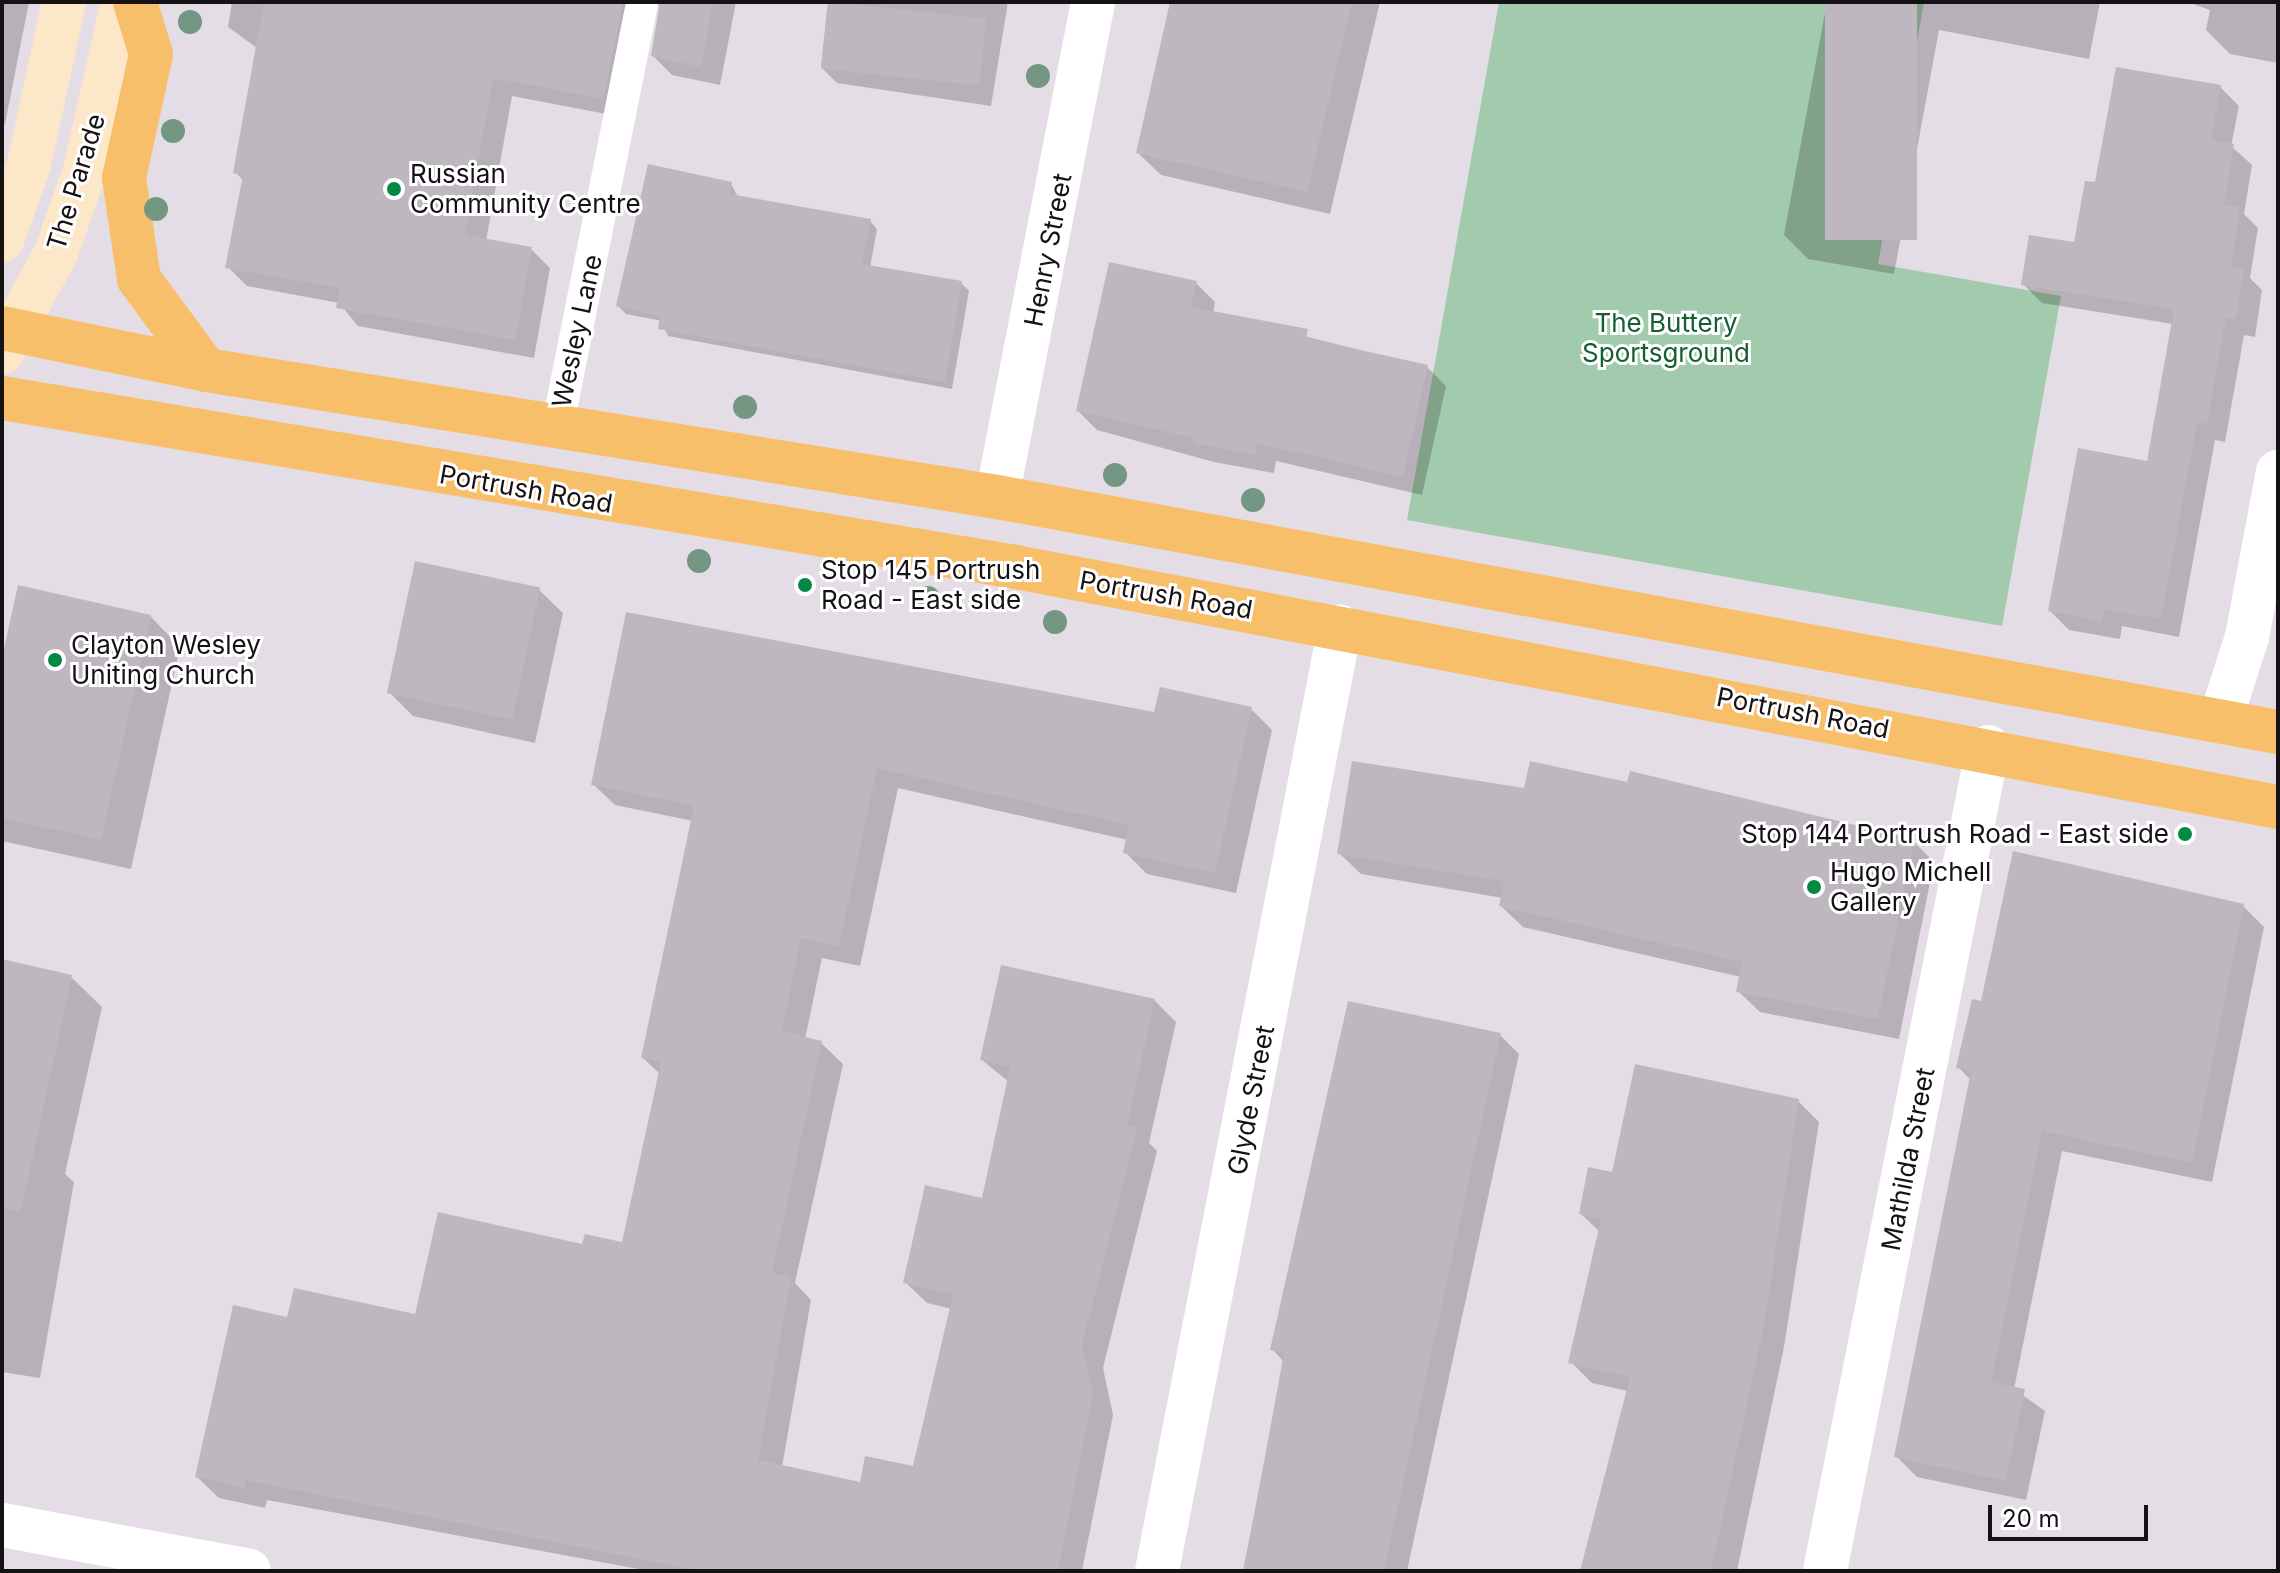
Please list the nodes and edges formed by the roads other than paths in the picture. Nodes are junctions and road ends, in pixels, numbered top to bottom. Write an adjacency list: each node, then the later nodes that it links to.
1 (64, 2): 6 (main road, The Parade)
2 (123, 2): 7 (main road, The Parade)
3 (135, 2): 8 (highway)
4 (642, 2): 10 (lane, Wesley Lane)
5 (1093, 2): 12 (street, Henry Street)
6 (2, 240)
7 (6, 336): 8 (highway)
8 (206, 370): 10 (highway)
9 (2, 398): 13 (highway, Portrush Road)
10 (558, 424): 12 (highway)
11 (2278, 472): 14 (street)
12 (997, 497): 14 (highway)
13 (1340, 627): 15 (highway, Portrush Road); 19 (street, Glyde Street)
14 (2257, 732)
15 (1988, 747): 16 (highway, Portrush Road); 20 (street, Mathilda Street)
16 (2278, 807)
17 (2, 1525): 18 (street)
18 (249, 1571)
19 (1157, 1571)
20 (1825, 1571)

